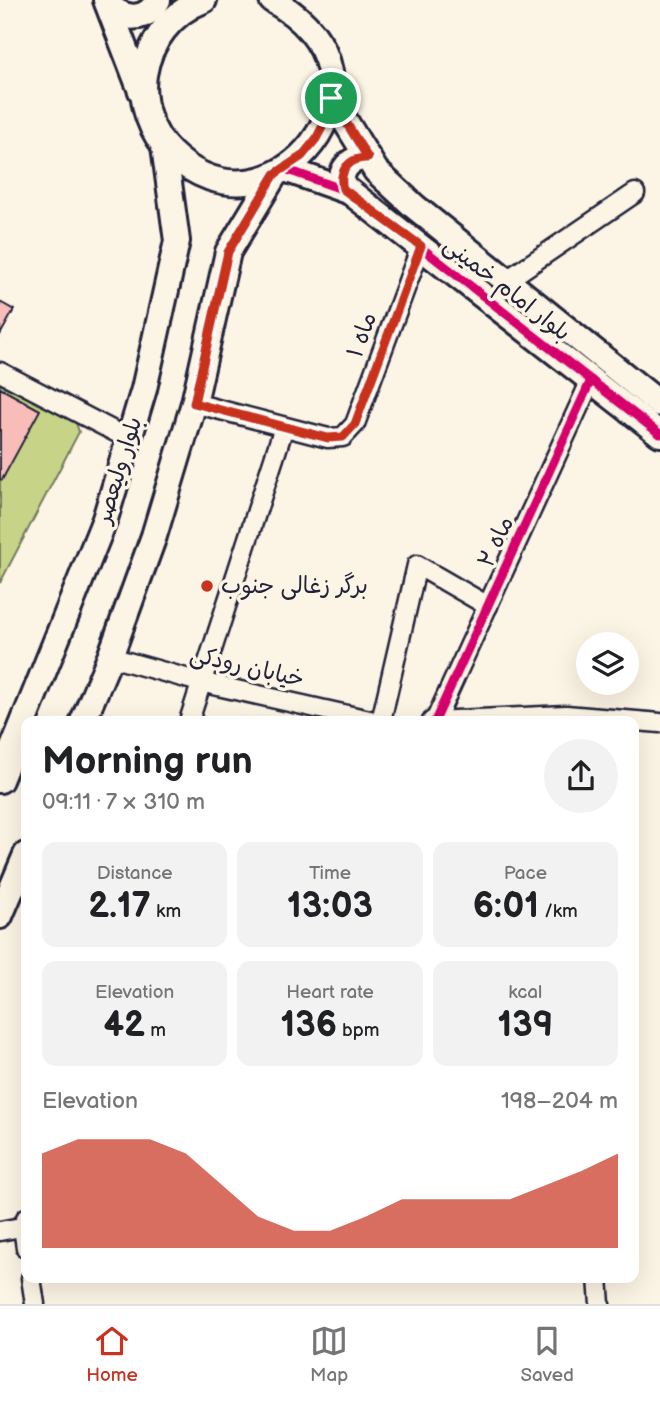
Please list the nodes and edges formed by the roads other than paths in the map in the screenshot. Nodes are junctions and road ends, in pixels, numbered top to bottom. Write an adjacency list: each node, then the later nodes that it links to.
1 (158, 0): 3 (main road)
2 (201, 0): 6 (main road)
3 (107, 2): 6 (main road)
4 (286, 4): 5 (main road)
5 (331, 98): 8 (main road, بلوار امام خمینی); 9 (main road)
6 (144, 101): 7 (main road)
7 (164, 146): 9 (main road); 20 (main road, بلوار ولیعصر)
8 (368, 158): 10 (main road); 13 (main road, بلوار امام خمینی)
9 (280, 172): 10 (main road, بلوار امام خمینی); 16 (main road)
10 (343, 189): 12 (main road, بلوار امام خمینی)
11 (635, 193): 13 (street)
12 (421, 246): 15 (main road, بلوار امام خمینی); 18 (street, ماه ۱)
13 (506, 281): 17 (main road, بلوار امام خمینی)
14 (0, 372): 20 (street)
15 (591, 380): 19 (main road, بلوار امام خمینی); 21 (street, ماه ۲)
16 (194, 403): 18 (street); 22 (main road)
17 (660, 404)
18 (284, 427): 23 (street)
19 (660, 434)
20 (129, 439): 24 (main road, بلوار ولیعصر)
21 (488, 606): 28 (street); 29 (street, ماه ۲)
22 (110, 657): 23 (street, خیابان رودکی); 25 (main road)
23 (200, 682): 26 (street); 27 (street, خیابان رودکی)
24 (26, 716)
25 (85, 716)
26 (190, 716)
27 (352, 716)
28 (382, 716)
29 (435, 716)
30 (639, 722): 31 (street)
31 (660, 723)
32 (21, 728): 33 (main road, بلوار ولیعصر)
33 (0, 780)
34 (21, 867): 35 (main road)
35 (0, 916)
36 (21, 1225): 37 (street)
37 (0, 1231)
38 (32, 1283): 40 (street)
39 (598, 1283): 41 (street)
40 (35, 1304)
41 (600, 1304)

